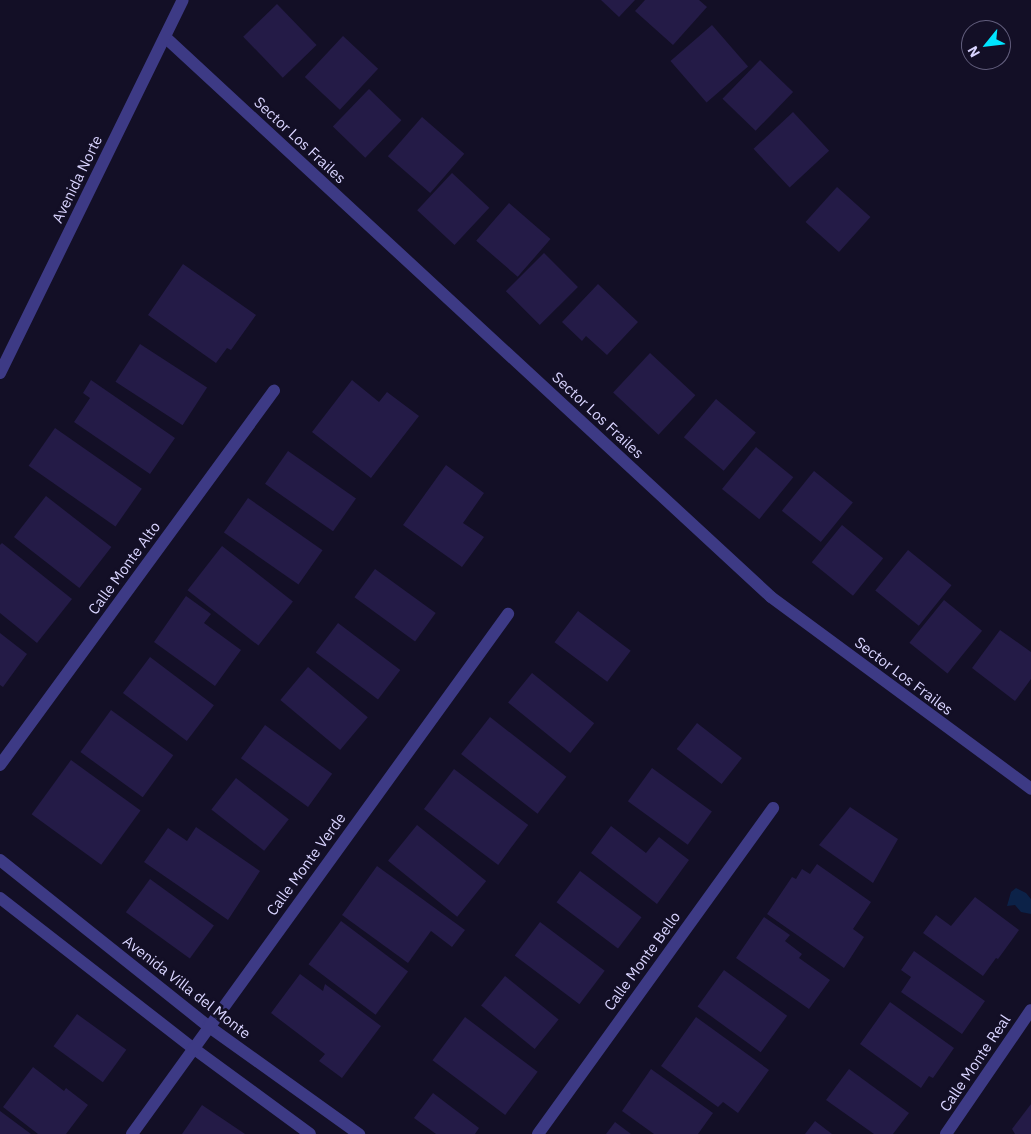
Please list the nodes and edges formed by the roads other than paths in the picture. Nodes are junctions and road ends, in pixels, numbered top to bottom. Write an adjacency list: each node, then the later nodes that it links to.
1 (183, 0): 2 (street, Avenida Norte)
2 (165, 37): 3 (street, Avenida Norte); 7 (street, Sector Los Frailes)
3 (0, 373)
4 (274, 390): 6 (street, Calle Monte Alto)
5 (508, 614): 12 (street, Calle Monte Verde)
6 (0, 765)
7 (1031, 789)
8 (773, 808): 17 (street, Calle Monte Bello)
9 (0, 860): 12 (street, Avenida Villa del Monte)
10 (0, 898): 13 (street)
11 (1031, 1010): 18 (street, Calle Monte Real)
12 (208, 1026): 13 (street, Calle Monte Verde); 16 (street, Avenida Villa del Monte)
13 (193, 1048): 14 (street, Calle Monte Verde); 15 (street)
14 (132, 1134)
15 (310, 1134)
16 (359, 1134)
17 (538, 1134)
18 (946, 1134)

